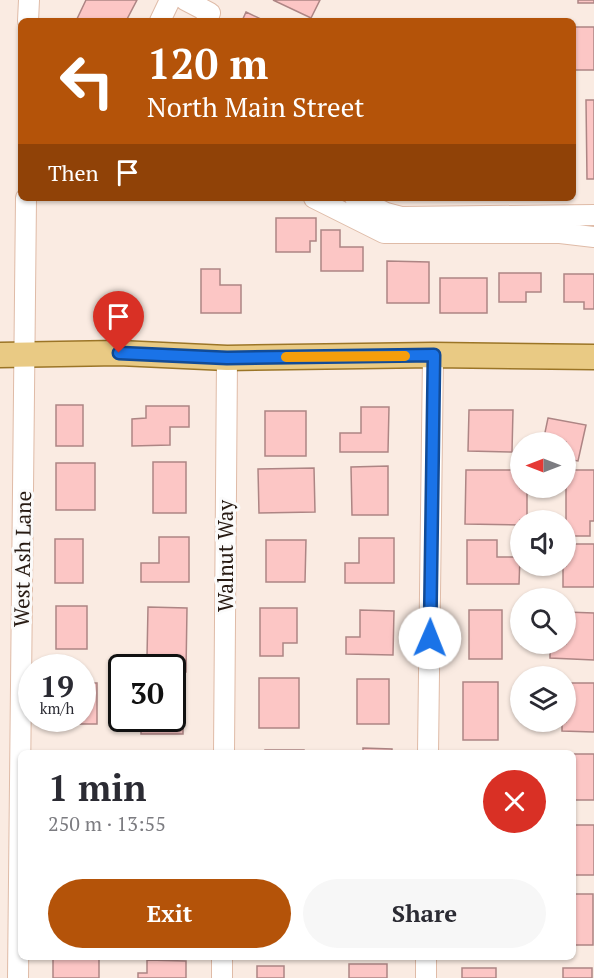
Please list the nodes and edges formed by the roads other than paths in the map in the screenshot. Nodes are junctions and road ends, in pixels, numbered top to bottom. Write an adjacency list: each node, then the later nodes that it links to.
1 (29, 0): 4 (street)
2 (170, 0): 5 (street)
3 (185, 0): 6 (street)
4 (28, 18)
5 (161, 18)
6 (208, 18)
7 (26, 201): 15 (street, West Ash Lane)
8 (320, 201): 13 (street)
9 (361, 201): 11 (street)
10 (555, 206): 11 (street); 12 (street)
11 (519, 207)
12 (594, 214)
13 (594, 237)
14 (0, 355): 15 (main road)
15 (25, 355): 18 (main road); 19 (street, West Ash Lane)
16 (434, 355): 17 (main road); 18 (main road); 21 (street)
17 (594, 357)
18 (227, 358): 20 (street, Walnut Way)
19 (21, 750)
20 (224, 750)
21 (429, 750)
22 (18, 960): 25 (street, West Ash Lane)
23 (222, 960): 26 (street)
24 (426, 960): 27 (street)
25 (18, 978)
26 (222, 978)
27 (426, 978)

